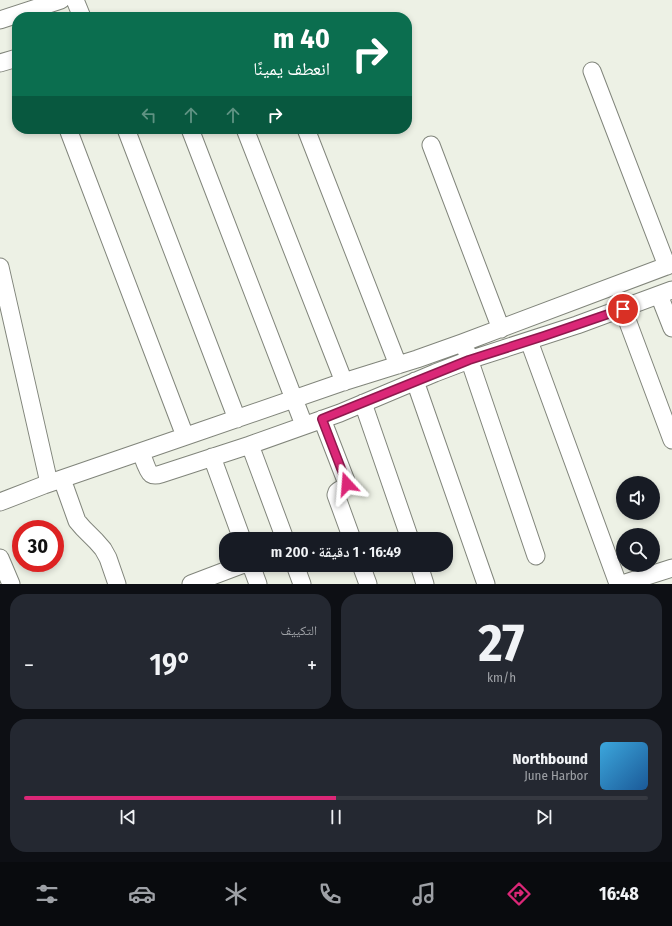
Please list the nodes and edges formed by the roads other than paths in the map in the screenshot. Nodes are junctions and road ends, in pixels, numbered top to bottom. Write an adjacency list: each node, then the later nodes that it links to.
1 (61, 0): 3 (street)
2 (76, 0): 4 (street)
3 (31, 12)
4 (80, 12)
5 (12, 18): 6 (street)
6 (0, 20)
7 (12, 59): 8 (street)
8 (0, 63)
9 (592, 71): 16 (street)
10 (70, 134): 33 (street)
11 (128, 134): 30 (street)
12 (192, 134): 28 (street)
13 (247, 134): 27 (street)
14 (308, 134): 25 (street)
15 (431, 144): 20 (street)
16 (669, 265): 20 (street)
17 (0, 267): 38 (street)
18 (666, 292): 19 (street); 21 (street)
19 (623, 309): 22 (street); 34 (street)
20 (501, 328): 23 (street)
21 (672, 328)
22 (529, 341): 24 (street); 60 (street)
23 (462, 343): 24 (street); 25 (street)
24 (469, 360): 26 (street); 44 (street)
25 (398, 365): 27 (street)
26 (415, 381): 29 (street); 59 (street)
27 (344, 382): 28 (street)
28 (294, 399): 30 (street); 32 (street)
29 (363, 403): 31 (street); 43 (street)
30 (237, 419): 33 (street)
31 (322, 419): 32 (street); 42 (street)
32 (304, 425): 35 (street)
33 (185, 436): 36 (street)
34 (672, 440)
35 (250, 444): 37 (street); 41 (street)
36 (141, 452): 37 (street); 38 (street)
37 (212, 457): 40 (street)
38 (56, 481): 39 (street); 53 (street)
39 (0, 502)
40 (239, 532)
41 (282, 532)
42 (349, 532)
43 (408, 532)
44 (536, 556)
45 (0, 558): 52 (street)
46 (672, 568): 60 (street)
47 (223, 572): 54 (street)
48 (254, 572): 55 (street)
49 (298, 572): 56 (street)
50 (364, 572): 57 (street)
51 (421, 572): 58 (street)
52 (12, 584)
53 (117, 584)
54 (191, 584)
55 (258, 584)
56 (302, 584)
57 (368, 584)
58 (425, 584)
59 (486, 584)
60 (621, 584)

